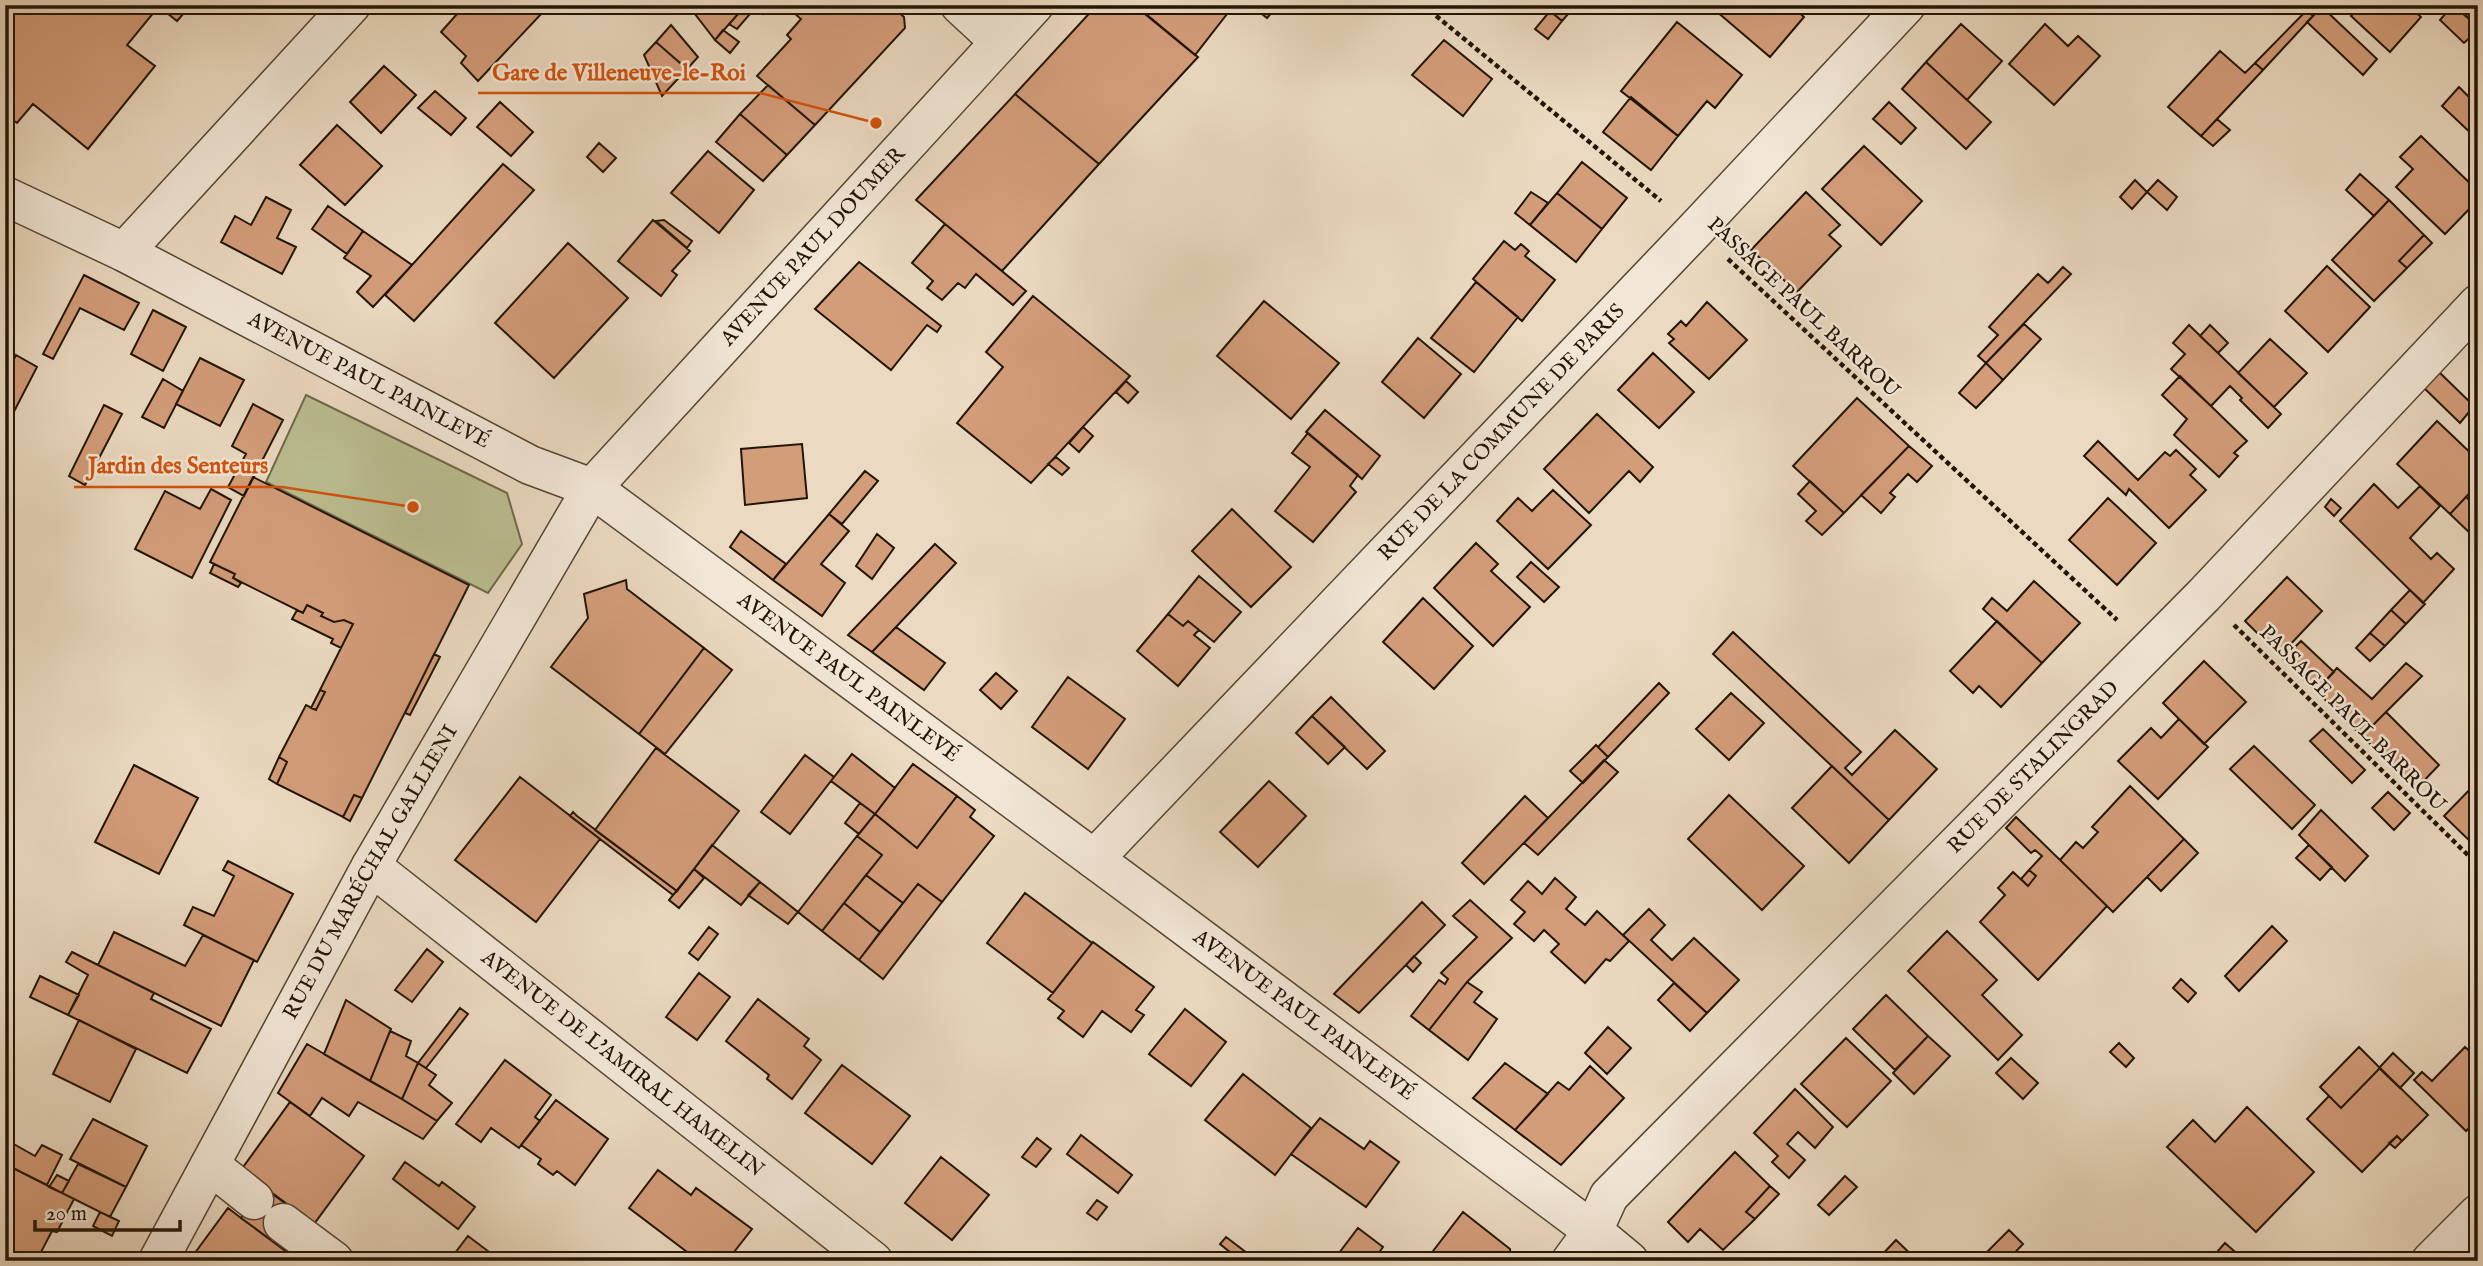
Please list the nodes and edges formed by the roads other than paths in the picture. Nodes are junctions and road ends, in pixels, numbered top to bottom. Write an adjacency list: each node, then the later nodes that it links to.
1 (351, 5): 7 (street)
2 (960, 5): 5 (street)
3 (1034, 5): 5 (street, AVENUE PAUL DOUMER)
4 (1906, 5): 10 (street, RUE DE LA COMMUNE DE PARIS)
5 (1000, 42): 9 (street, AVENUE PAUL DOUMER)
6 (5, 196): 7 (street, AVENUE PAUL PAINLEVÉ)
7 (124, 252): 9 (street, AVENUE PAUL PAINLEVÉ)
8 (2478, 304): 14 (street, RUE DE STALINGRAD)
9 (592, 488): 10 (street, AVENUE PAUL PAINLEVÉ); 11 (street, RUE DU MARÉCHAL GALLIENI)
10 (1094, 859): 14 (street, AVENUE PAUL PAINLEVÉ)
11 (371, 866): 12 (street, RUE DU MARÉCHAL GALLIENI); 15 (street, AVENUE DE L'AMIRAL HAMELIN)
12 (210, 1165): 16 (street, RUE DU MARÉCHAL GALLIENI); 17 (street)
13 (2478, 1214): 19 (street)
14 (1582, 1246): 18 (street, AVENUE PAUL PAINLEVÉ)
15 (866, 1258)
16 (158, 1261)
17 (334, 1261)
18 (1629, 1261)
19 (2431, 1261)

